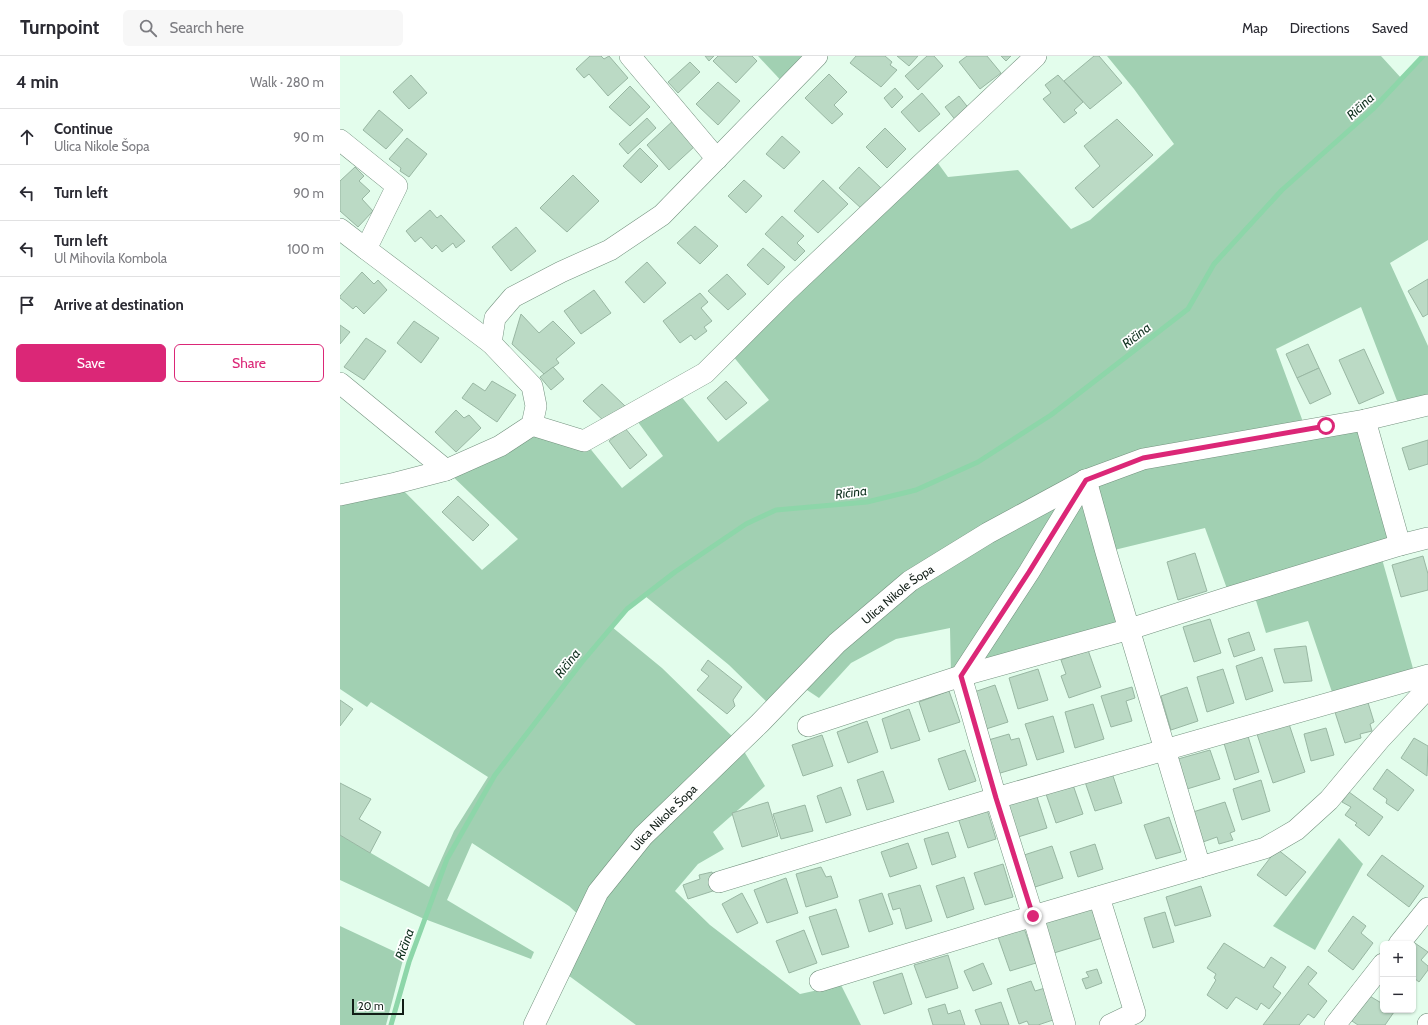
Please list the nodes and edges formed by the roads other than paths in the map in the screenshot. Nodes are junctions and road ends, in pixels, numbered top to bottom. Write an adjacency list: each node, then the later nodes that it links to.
1 (630, 56): 5 (street)
2 (817, 56): 5 (street)
3 (1036, 56): 12 (street)
4 (340, 140): 7 (street)
5 (718, 159): 8 (street)
6 (340, 229): 7 (street)
7 (366, 249): 8 (street)
8 (491, 343): 12 (street)
9 (340, 383): 13 (street)
10 (1428, 405): 11 (street, Ulica Nikole Šopa)
11 (1365, 420): 14 (street, Ulica Nikole Šopa); 17 (street)
12 (532, 425): 13 (street)
13 (446, 470): 15 (street)
14 (1078, 484): 18 (street); 19 (street); 33 (street, Ulica Nikole Šopa)
15 (340, 495)
16 (1428, 538): 17 (street)
17 (1400, 546): 18 (street)
18 (1130, 629): 19 (street); 23 (street)
19 (961, 676): 22 (street); 24 (street)
20 (1428, 676): 23 (street)
21 (1428, 688): 25 (street)
22 (808, 726)
23 (1165, 750): 24 (street); 25 (street)
24 (996, 798): 26 (street); 29 (street)
25 (1200, 867): 27 (street)
26 (719, 882)
27 (1099, 897): 29 (street); 35 (street)
28 (1428, 908): 30 (street)
29 (1033, 916): 32 (street); 34 (street)
30 (1401, 941)
31 (1380, 968): 36 (street)
32 (820, 981)
33 (534, 1025)
34 (1065, 1025)
35 (1110, 1025)
36 (1335, 1025)

